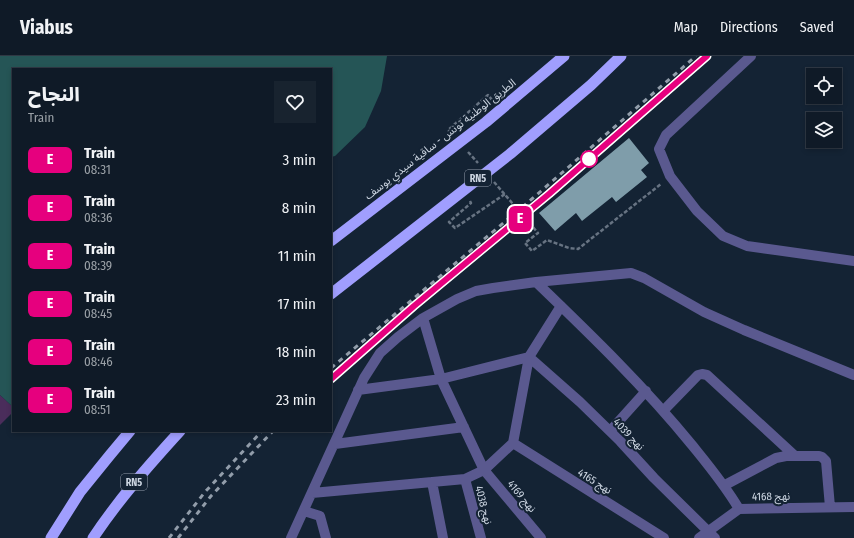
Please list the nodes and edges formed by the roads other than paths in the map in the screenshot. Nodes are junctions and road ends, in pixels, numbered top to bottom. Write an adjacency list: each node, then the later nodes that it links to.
1 (564, 56): 4 (highway, الطريق الوطنية تونس - ساقية سيدي يوسف)
2 (621, 56): 7 (highway, RN5)
3 (751, 56): 5 (street)
4 (332, 240)
5 (854, 261)
6 (536, 282): 8 (street); 9 (street); 11 (street)
7 (332, 293)
8 (561, 306): 10 (street); 14 (street)
9 (423, 318): 12 (street, نهج 4169); 13 (street)
10 (529, 357): 12 (street); 17 (street, نهج 4039); 20 (street)
11 (854, 375)
12 (441, 380): 13 (street); 16 (street, نهج 4169)
13 (358, 390): 21 (street)
14 (646, 391): 15 (street); 17 (street)
15 (664, 410): 22 (street); 26 (street)
16 (464, 427): 21 (street); 23 (street, نهج 4169)
17 (610, 431): 32 (street, نهج 4039)
18 (129, 432): 33 (highway)
19 (179, 432): 34 (highway, RN5)
20 (513, 443): 23 (street); 40 (street, نهج 4165)
21 (335, 444): 27 (street)
22 (795, 456): 26 (street); 28 (street)
23 (484, 470): 24 (street); 39 (street, نهج 4169)
24 (465, 479): 25 (street); 38 (street, نهج 4038)
25 (432, 482): 27 (street); 37 (street)
26 (724, 485): 30 (street)
27 (312, 493): 31 (street)
28 (830, 507): 29 (street, نهج 4168); 30 (street, نهج 4168)
29 (854, 507)
30 (739, 508): 32 (street, نهج 4168)
31 (304, 511): 35 (street); 36 (street)
32 (712, 534): 41 (street, نهج 4168)
33 (51, 538)
34 (94, 538)
35 (291, 538)
36 (326, 538)
37 (443, 538)
38 (481, 538)
39 (541, 538)
40 (664, 538)
41 (699, 538)

